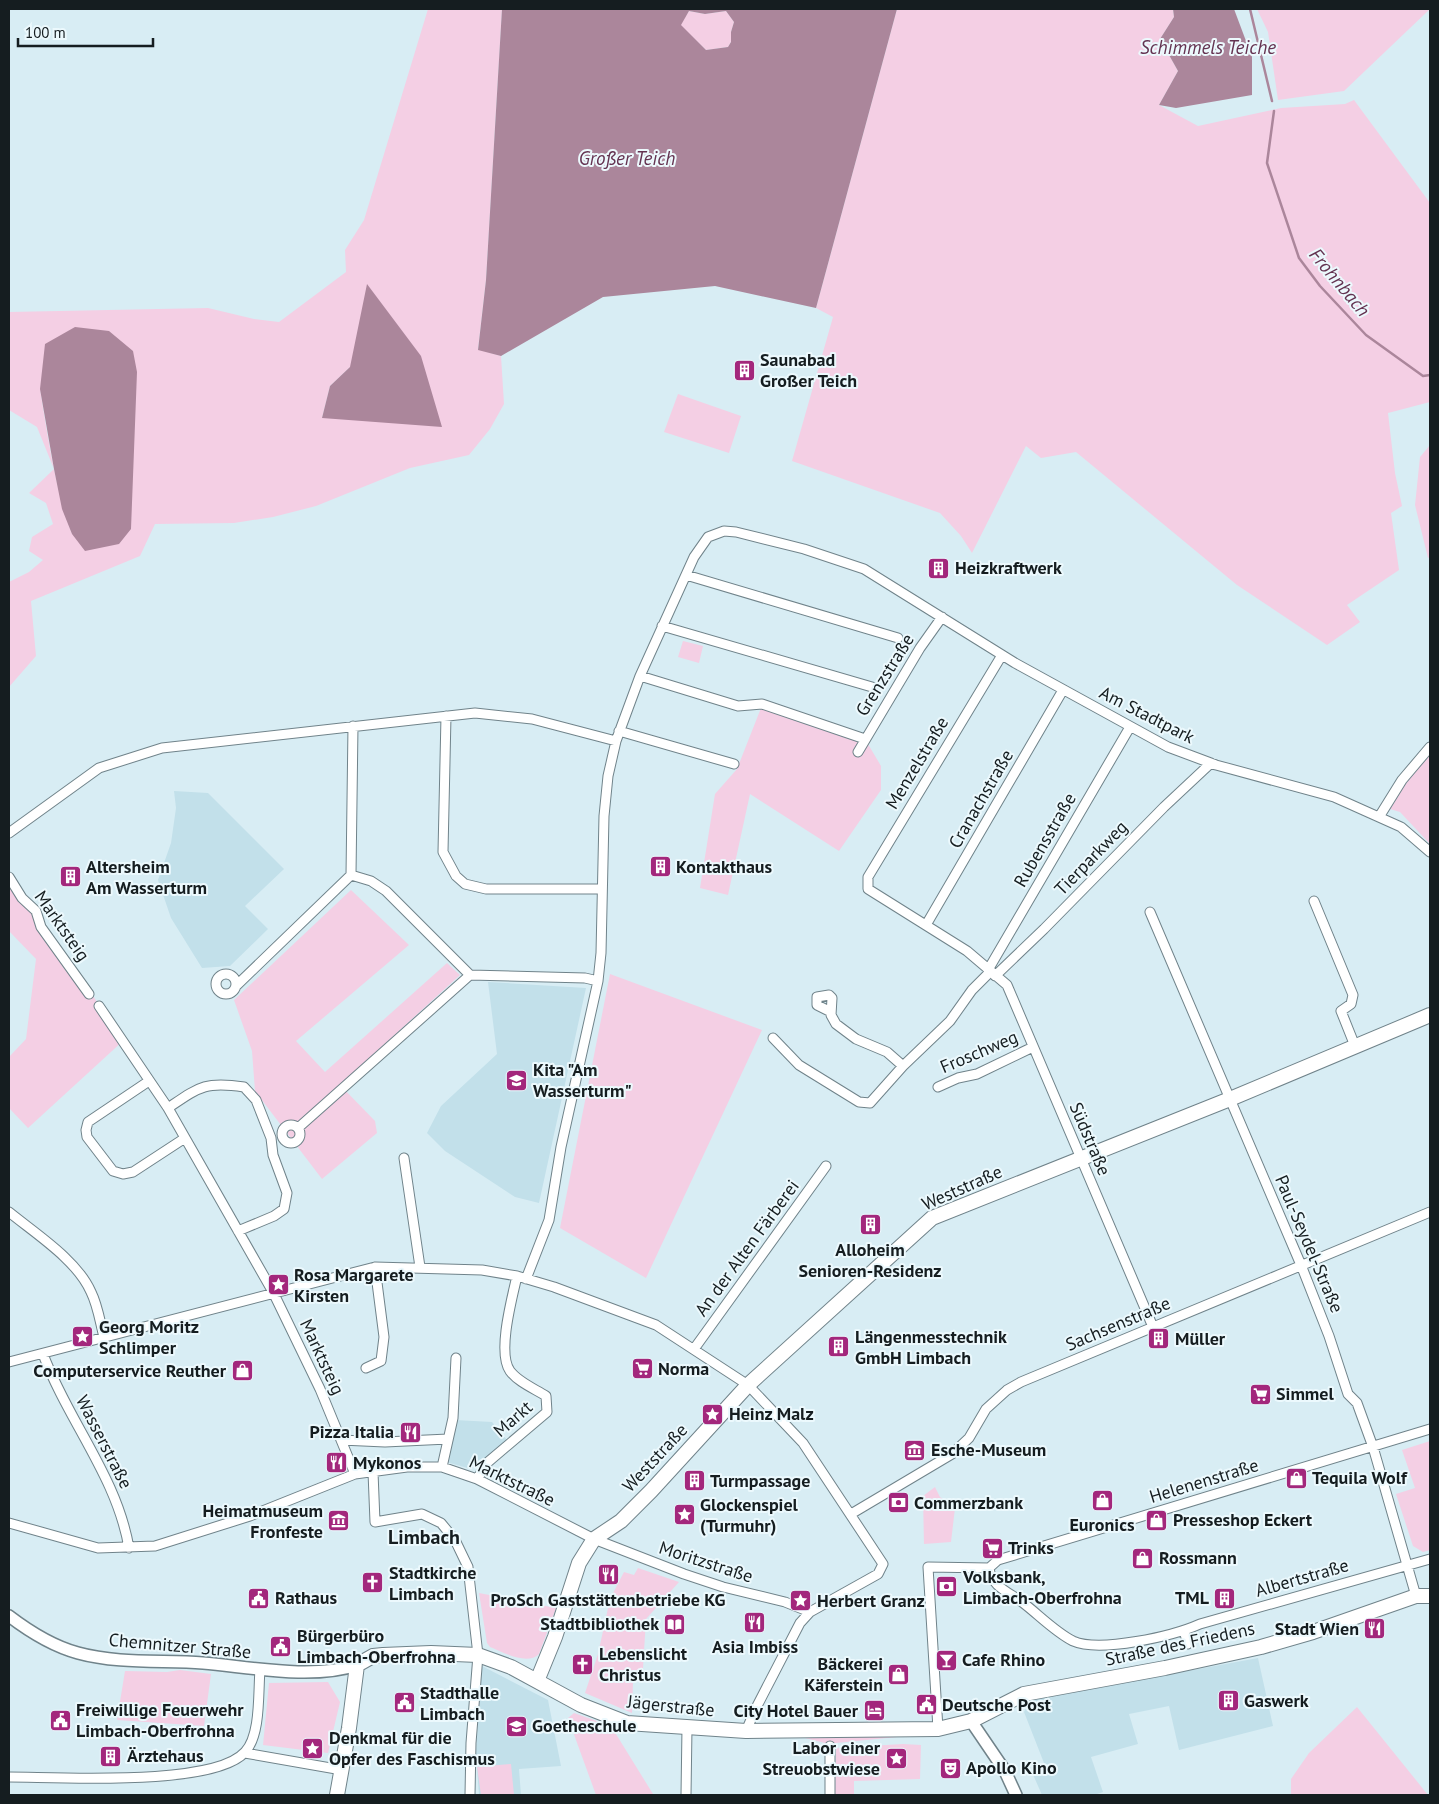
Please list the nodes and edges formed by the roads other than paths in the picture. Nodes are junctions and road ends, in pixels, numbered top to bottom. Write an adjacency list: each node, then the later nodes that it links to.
1 (686, 575): 2 (street, Am Stadtpark); 3 (street, Am Stadtpark); 4 (street)
2 (942, 617): 5 (street, Am Stadtpark); 13 (street, Grenzstraße)
3 (662, 626): 6 (street, Am Stadtpark); 7 (street)
4 (898, 638)
5 (1002, 655): 8 (street, Am Stadtpark); 25 (street, Menzelstraße)
6 (640, 676): 12 (street, Am Stadtpark); 13 (street)
7 (872, 687)
8 (1063, 690): 11 (street, Am Stadtpark); 28 (street, Cranachstraße)
9 (446, 716): 10 (street); 14 (street); 24 (street)
10 (353, 726): 20 (street); 22 (street)
11 (1130, 727): 17 (street, Am Stadtpark); 29 (street, Rubensstraße)
12 (619, 731): 14 (street, Am Stadtpark); 18 (street)
13 (865, 739): 16 (street, Grenzstraße)
14 (616, 741): 24 (street, Am Stadtpark)
15 (1430, 747): 19 (street)
16 (858, 752)
17 (1211, 763): 19 (street, Am Stadtpark); 29 (street, Tierparkweg)
18 (734, 764)
19 (1379, 817): 21 (street, Am Stadtpark)
20 (9, 833)
21 (1430, 852)
22 (351, 875): 30 (street); 32 (street)
23 (9, 877): 33 (street, Marktsteig)
24 (602, 889): 31 (street, Am Stadtpark)
25 (868, 889): 28 (street, Südstraße)
26 (1314, 901): 38 (street)
27 (1150, 912): 43 (street, Paul-Seydel-Straße)
28 (926, 925): 29 (street, Südstraße)
29 (991, 973): 39 (street, Südstraße); 40 (street)
30 (470, 975): 31 (street); 45 (street)
31 (598, 980): 56 (street, Am Stadtpark)
32 (236, 986)
33 (89, 994)
34 (99, 1006): 41 (street, Marktsteig)
35 (830, 1012): 40 (street)
36 (1430, 1015): 38 (main road, Weststraße)
37 (773, 1038): 40 (street)
38 (1355, 1046): 43 (main road, Weststraße)
39 (1033, 1047): 42 (street, Froschweg); 48 (street, Südstraße)
40 (903, 1066)
41 (149, 1081): 44 (street, Marktsteig); 46 (street)
42 (938, 1086)
43 (1230, 1099): 48 (main road, Weststraße); 53 (street, Paul-Seydel-Straße)
44 (168, 1108): 46 (street, Marktsteig); 52 (street)
45 (298, 1128)
46 (185, 1138): 52 (street, Marktsteig)
47 (404, 1158): 55 (street)
48 (1081, 1158): 58 (street, Südstraße); 65 (main road, Weststraße)
49 (826, 1166): 60 (street, An der Alten Färberei)
50 (9, 1212): 59 (street)
51 (1430, 1212): 53 (street, Sachsenstraße)
52 (238, 1231): 57 (street, Marktsteig)
53 (1301, 1265): 58 (street, Sachsenstraße); 69 (street, Paul-Seydel-Straße)
54 (375, 1267): 55 (street); 57 (street); 64 (street)
55 (420, 1267): 56 (street)
56 (521, 1277): 60 (street); 73 (street, Markt)
57 (272, 1292): 59 (street); 68 (street, Marktsteig)
58 (1153, 1327): 74 (street, Sachsenstraße)
59 (104, 1337): 61 (street)
60 (694, 1349): 65 (street)
61 (43, 1354): 63 (street); 77 (street, Wasserstraße)
62 (456, 1358): 67 (street)
63 (9, 1362)
64 (366, 1368)
65 (748, 1385): 74 (street); 76 (main road, Weststraße)
66 (1430, 1429): 69 (street, Helenenstraße)
67 (448, 1439): 68 (street); 70 (street)
68 (341, 1440): 72 (street, Marktsteig)
69 (1373, 1447): 79 (street, Paul-Seydel-Straße); 80 (street, Helenenstraße)
70 (442, 1466): 71 (street, Marktstraße); 73 (street, Marktstraße)
71 (372, 1472): 72 (street, Marktstraße); 87 (street)
72 (355, 1474): 77 (street, Marktstraße)
73 (477, 1479): 76 (street, Marktstraße)
74 (851, 1514): 83 (street)
75 (9, 1524): 77 (street, Marktstraße)
76 (594, 1539): 83 (street, Moritzstraße); 90 (main road)
77 (129, 1548)
78 (1430, 1558): 79 (street, Albertstraße)
79 (1408, 1565): 81 (street, Paul-Seydel-Straße); 85 (street, Albertstraße)
80 (989, 1568): 85 (street, Albertstraße); 93 (street)
81 (1416, 1596): 82 (main road, Straße des Friedens); 91 (main road, Straße des Friedens)
82 (1430, 1596)
83 (810, 1612): 94 (street)
84 (9, 1616): 89 (street, Chemnitzer Straße)
85 (1184, 1632): 86 (street)
86 (1188, 1644)
87 (478, 1655): 88 (main road, Jägerstraße); 90 (main road, Jägerstraße); 100 (street)
88 (357, 1665): 89 (street, Chemnitzer Straße); 97 (main road)
89 (260, 1670): 96 (street)
90 (537, 1680): 92 (main road, Jägerstraße)
91 (971, 1721): 93 (main road, Straße des Friedens); 103 (street)
92 (688, 1728): 94 (main road, Jägerstraße); 101 (street)
93 (938, 1729): 94 (main road, Jägerstraße)
94 (746, 1731)
95 (830, 1746): 102 (street)
96 (245, 1753): 97 (street); 98 (street)
97 (342, 1770): 99 (main road)
98 (9, 1777)
99 (337, 1795)
100 (470, 1795)
101 (686, 1795)
102 (830, 1795)
103 (1016, 1795)

